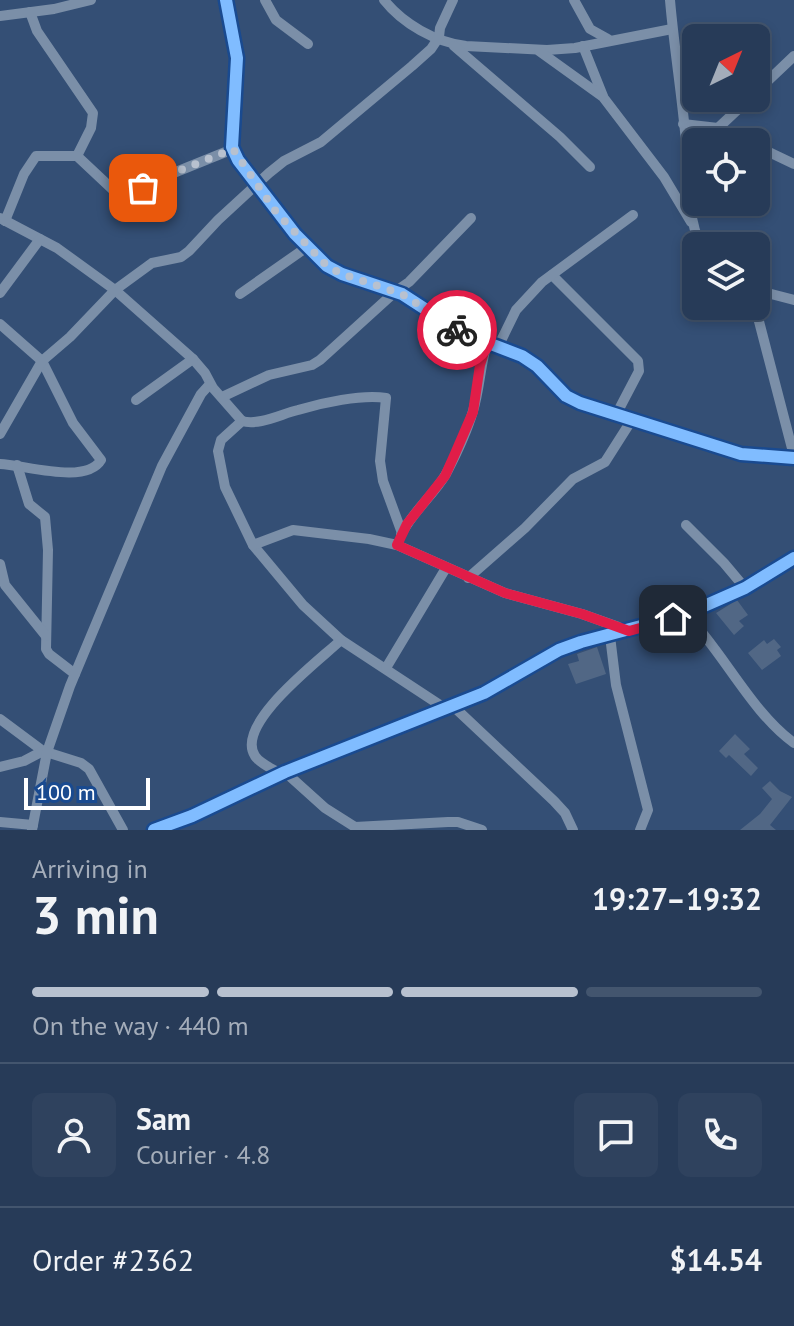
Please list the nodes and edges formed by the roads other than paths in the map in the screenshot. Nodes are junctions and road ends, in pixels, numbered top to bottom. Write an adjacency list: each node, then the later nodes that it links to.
1 (91, 0): 8 (street)
2 (226, 0): 24 (street)
3 (265, 0): 14 (street)
4 (384, 0): 12 (street)
5 (453, 0): 12 (street)
6 (574, 0): 10 (street)
7 (670, 0): 11 (street)
8 (30, 12): 9 (street); 26 (street)
9 (0, 16)
10 (590, 29): 13 (street); 16 (street)
11 (672, 29): 13 (street); 22 (street)
12 (439, 37): 15 (street); 29 (street)
13 (610, 40): 16 (street)
14 (308, 44)
15 (453, 44): 17 (street); 28 (street)
16 (584, 45): 17 (street); 20 (street)
17 (537, 50): 20 (street)
18 (794, 56): 19 (street)
19 (770, 79)
20 (603, 97): 33 (street)
21 (735, 112): 23 (street)
22 (683, 124): 23 (street); 33 (street)
23 (718, 128)
24 (233, 149): 26 (street); 29 (street)
25 (770, 153): 27 (street)
26 (77, 156): 32 (street)
27 (794, 164)
28 (590, 167)
29 (257, 183): 36 (street); 38 (street)
30 (633, 215): 37 (street)
31 (471, 218): 39 (street)
32 (3, 220): 35 (street)
33 (694, 227): 34 (street)
34 (696, 232)
35 (40, 239): 38 (street); 40 (street)
36 (307, 247): 39 (street); 41 (street)
37 (552, 275): 46 (street); 52 (street)
38 (115, 290): 47 (street); 48 (street)
39 (396, 291): 46 (street); 50 (street)
40 (0, 293)
41 (240, 294)
42 (770, 294): 43 (street)
43 (794, 300)
44 (759, 320): 56 (street)
45 (0, 324): 48 (street)
46 (493, 345): 52 (street); 60 (street)
47 (193, 359): 49 (street); 51 (street)
48 (42, 361): 55 (street); 58 (street)
49 (210, 384): 50 (street); 74 (street)
50 (222, 397): 54 (street)
51 (136, 400)
52 (617, 413): 53 (street)
53 (633, 418): 56 (street); 66 (street)
54 (242, 421): 60 (street); 61 (street)
55 (2, 425)
56 (794, 457)
57 (0, 464): 58 (street)
58 (17, 465): 70 (street)
59 (686, 525): 67 (street)
60 (402, 533): 62 (street)
61 (253, 545): 62 (street); 72 (street)
62 (397, 545): 65 (street)
63 (794, 558): 67 (street)
64 (0, 564): 70 (street)
65 (446, 568): 66 (street); 73 (street)
66 (468, 578): 69 (street)
67 (745, 588): 68 (street)
68 (686, 614): 69 (street); 79 (street)
69 (629, 631): 71 (street)
70 (46, 636): 74 (street)
71 (610, 636): 76 (street); 90 (street)
72 (341, 640): 73 (street); 82 (street)
73 (386, 668): 75 (street)
74 (75, 674): 80 (street)
75 (434, 700): 76 (street); 77 (street)
76 (450, 708): 77 (street); 89 (street)
77 (433, 714): 82 (street)
78 (0, 719): 80 (street)
79 (794, 743)
80 (45, 752): 81 (street); 84 (street); 86 (street)
81 (0, 767)
82 (283, 773): 85 (street); 87 (street)
83 (0, 822): 84 (street)
84 (32, 828)
85 (356, 829): 88 (street)
86 (123, 830)
87 (154, 830)
88 (482, 830)
89 (573, 830)
90 (640, 830)

